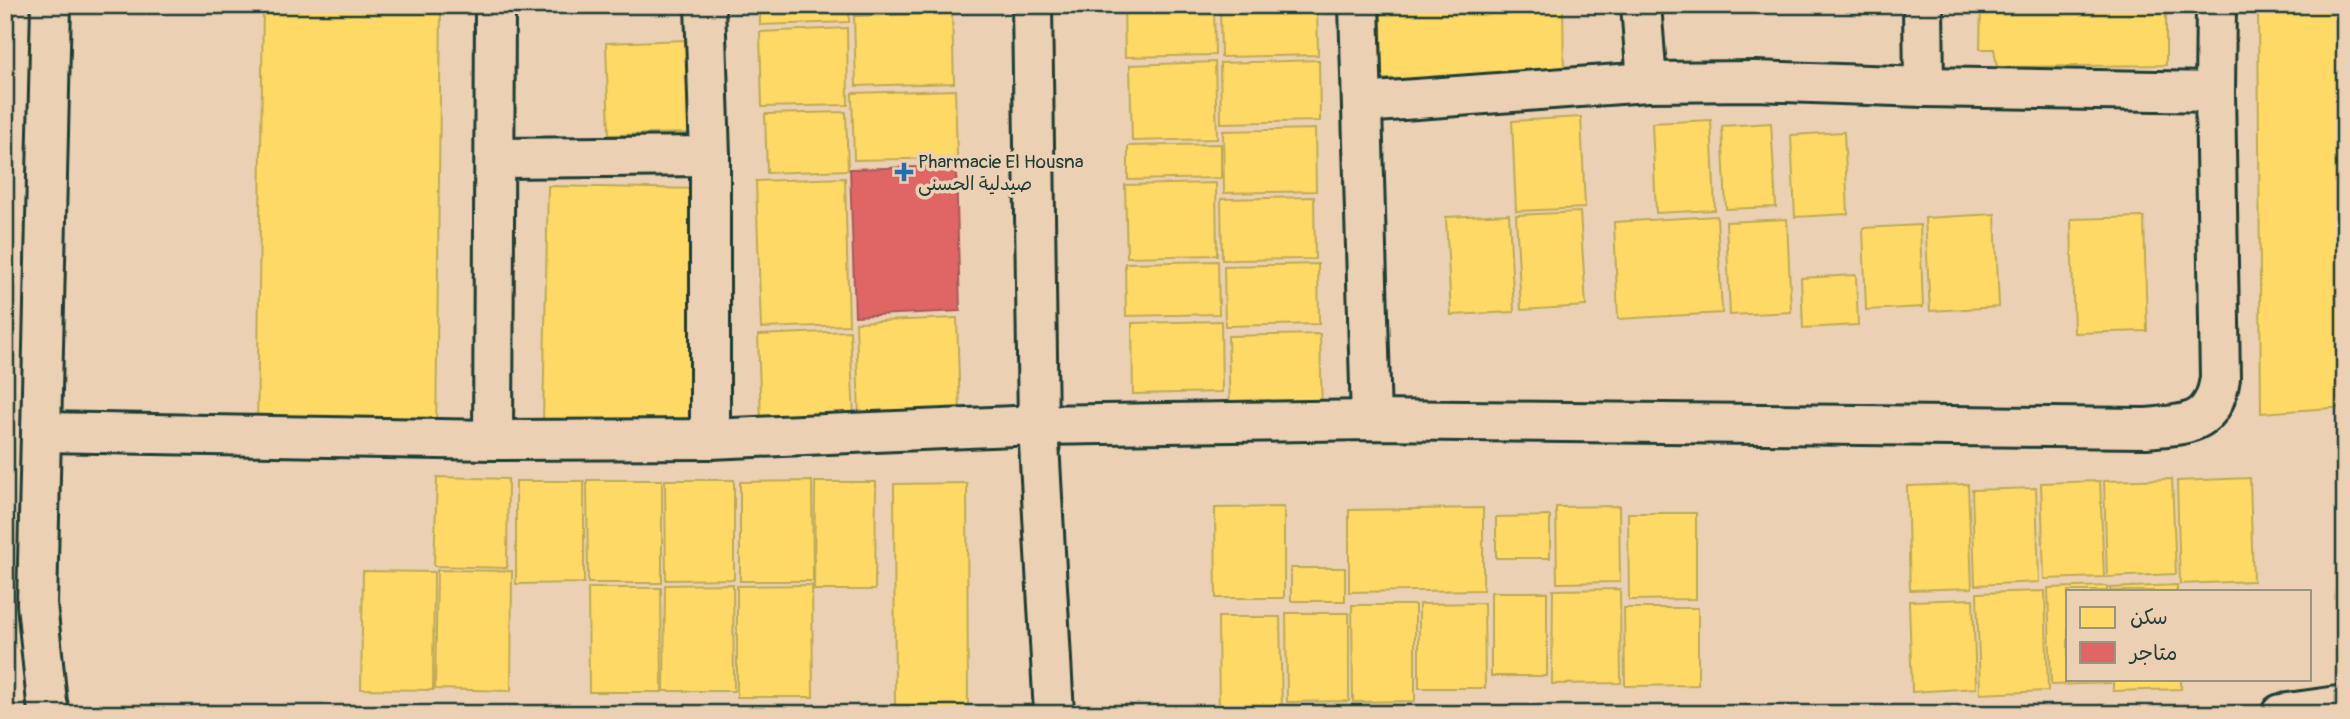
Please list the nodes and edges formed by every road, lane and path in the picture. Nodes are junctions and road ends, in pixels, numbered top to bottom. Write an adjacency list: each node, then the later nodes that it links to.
1 (51, 5): 17 (street)
2 (495, 5): 14 (street)
3 (705, 5): 13 (street)
4 (1032, 5): 16 (street)
5 (1359, 5): 12 (street)
6 (1642, 5): 9 (street)
7 (1923, 5): 10 (street)
8 (2216, 5): 11 (street)
9 (1647, 82): 10 (street); 12 (street)
10 (1924, 87): 11 (street)
11 (2215, 92): 15 (street)
12 (1362, 103): 15 (street)
13 (710, 156): 14 (street); 18 (street)
14 (496, 159): 19 (street)
15 (1371, 420): 16 (street)
16 (1038, 425): 18 (street); 22 (street)
17 (43, 432): 19 (street); 21 (street)
18 (710, 439): 19 (street)
19 (493, 440)
20 (2345, 705): 23 (street)
21 (50, 714)
22 (1054, 714)
23 (2281, 714)

